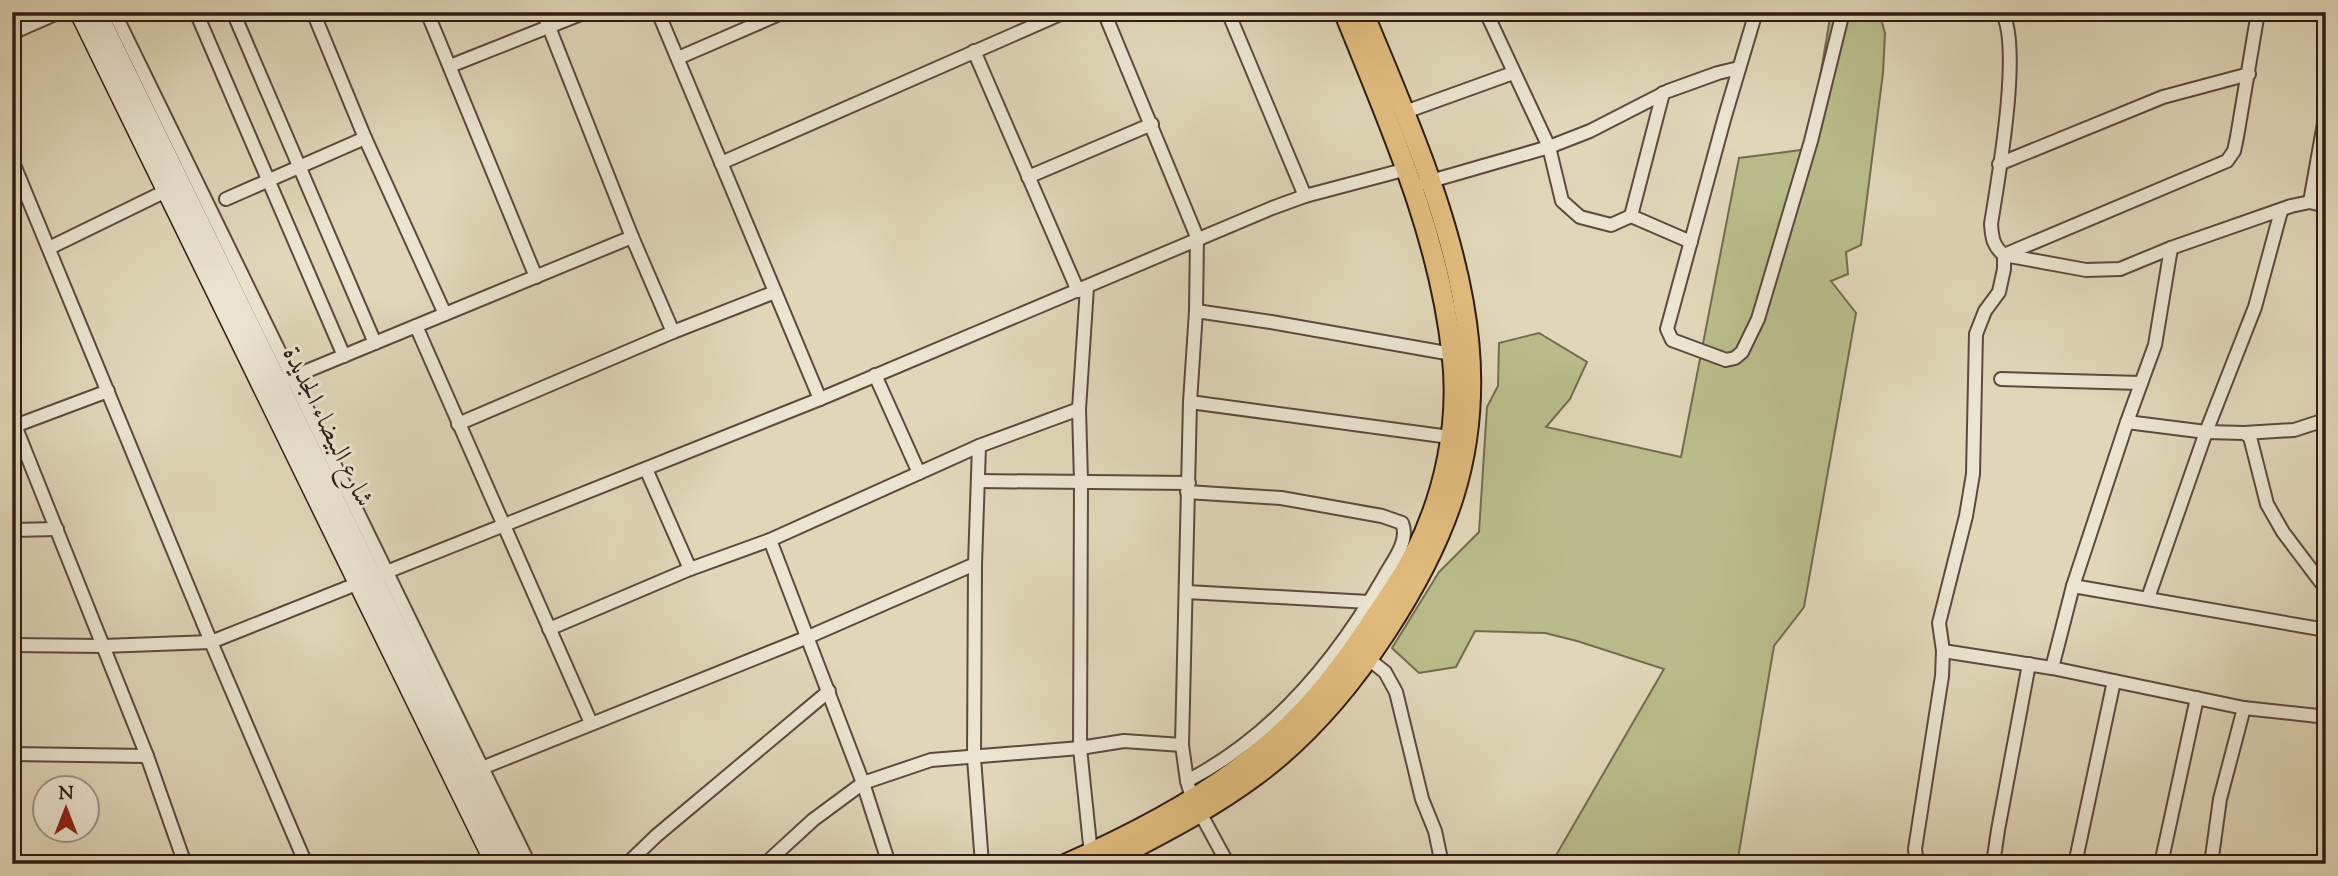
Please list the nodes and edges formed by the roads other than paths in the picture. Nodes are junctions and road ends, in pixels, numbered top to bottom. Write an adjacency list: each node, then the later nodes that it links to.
1 (60, 12): 24 (street)
2 (79, 12): 44 (street, شارع البيضاء الجديدة)
3 (97, 12): 44 (street, شارع البيضاء الجديدة)
4 (114, 12): 69 (street)
5 (196, 12): 43 (street)
6 (233, 12): 40 (street)
7 (313, 12): 35 (street)
8 (427, 12): 27 (street)
9 (542, 12): 23 (street)
10 (586, 12): 23 (street)
11 (659, 12): 26 (street)
12 (1065, 12): 25 (street)
13 (1104, 12): 34 (street)
14 (1228, 12): 45 (street)
15 (1344, 12): 42 (main road)
16 (1363, 12): 32 (main road)
17 (1486, 12): 29 (street)
18 (1756, 12): 28 (street)
19 (1843, 12): 53 (street)
20 (2002, 12): 39 (street)
21 (2258, 12): 30 (street)
22 (778, 14): 26 (street)
23 (549, 27): 27 (street); 51 (street)
24 (12, 33)
25 (974, 51): 38 (street); 41 (street)
26 (678, 58): 38 (street)
27 (450, 66): 57 (street)
28 (1739, 68): 31 (street); 53 (street)
29 (1513, 73): 32 (street); 36 (street)
30 (2249, 74): 39 (street); 56 (street)
31 (1663, 93): 36 (street); 50 (street)
32 (1405, 112): 42 (main road)
33 (2326, 113): 47 (street)
34 (1152, 124): 41 (street); 52 (street)
35 (365, 138): 40 (street); 61 (street)
36 (1549, 148): 42 (street); 50 (street)
37 (12, 160): 54 (street)
38 (722, 163): 59 (street)
39 (1999, 164): 56 (street)
40 (300, 168): 43 (street); 64 (street)
41 (1028, 177): 58 (street)
42 (1417, 179): 45 (street); 65 (main road); 82 (main road)
43 (268, 182): 46 (street); 66 (street)
44 (174, 187): 54 (street); 69 (street, شارع البيضاء الجديدة); 95 (street, شارع البيضاء الجديدة)
45 (1305, 196): 52 (street)
46 (226, 199)
47 (2310, 202): 48 (street); 49 (street)
48 (2326, 206)
49 (2281, 211): 55 (street); 80 (street)
50 (1631, 216): 53 (street)
51 (632, 237): 57 (street); 63 (street)
52 (1197, 237): 58 (street); 60 (street)
53 (1691, 242)
54 (49, 247): 71 (street)
55 (2171, 248): 56 (street); 70 (street)
56 (2004, 255): 107 (street)
57 (536, 277): 61 (street)
58 (1082, 289): 67 (street); 75 (street)
59 (775, 292): 63 (street); 72 (street)
60 (1196, 311): 65 (street); 73 (street)
61 (445, 314): 62 (street)
62 (416, 326): 64 (street); 79 (street)
63 (673, 332): 79 (street)
64 (375, 343): 66 (street)
65 (1452, 354): 82 (main road)
66 (344, 356): 69 (street)
67 (875, 375): 72 (street); 85 (street)
68 (2001, 379): 70 (street)
69 (285, 380): 95 (street, شارع البيضاء الجديدة)
70 (2141, 383): 77 (street)
71 (108, 391): 78 (street); 104 (street)
72 (820, 398): 84 (street)
73 (1190, 402): 82 (street); 88 (street)
74 (2326, 403): 76 (street)
75 (1079, 409): 83 (street); 87 (street)
76 (2325, 421): 81 (street)
77 (2127, 422): 80 (street); 96 (street)
78 (13, 424): 90 (street)
79 (458, 424): 89 (street)
80 (2206, 432): 81 (street); 99 (street)
81 (2244, 433): 97 (street)
82 (1459, 438): 100 (main road)
83 (979, 446): 85 (street); 86 (street)
84 (646, 469): 89 (street); 94 (street)
85 (919, 473): 92 (street)
86 (978, 481): 87 (street); 93 (street)
87 (1081, 481): 88 (street); 118 (street)
88 (1188, 487): 98 (street); 100 (street)
89 (504, 526): 95 (street); 101 (street)
90 (57, 529): 91 (street); 106 (street)
91 (12, 530)
92 (770, 540): 94 (street); 103 (street)
93 (975, 564): 103 (street); 121 (street)
94 (690, 569): 101 (street)
95 (373, 578): 104 (street); 122 (street, شارع البيضاء الجديدة); 122 (street)
96 (2073, 586): 99 (street); 110 (street)
97 (2326, 589)
98 (1187, 592): 100 (street); 117 (street)
99 (2148, 598): 102 (street)
100 (1383, 607): 108 (main road); 124 (street)
101 (549, 629): 116 (street)
102 (2326, 630)
103 (808, 637): 112 (street); 116 (street)
104 (211, 642): 106 (street); 126 (street)
105 (12, 645): 106 (street)
106 (103, 646): 120 (street)
107 (1943, 651): 109 (street); 139 (street)
108 (1361, 653): 124 (main road); 138 (street)
109 (2029, 664): 110 (street); 140 (street)
110 (2052, 668): 111 (street)
111 (2114, 681): 113 (street); 141 (street)
112 (829, 691): 123 (street); 133 (street)
113 (2197, 698): 115 (street); 142 (street)
114 (2326, 707): 115 (street)
115 (2244, 708): 143 (street)
116 (591, 723): 122 (street)
117 (1182, 745): 118 (street); 124 (street)
118 (1080, 748): 121 (street); 125 (street)
119 (12, 754): 120 (street)
120 (147, 756): 129 (street)
121 (974, 758): 123 (street); 136 (street)
122 (469, 774): 130 (street, شارع البيضاء الجديدة); 131 (street, شارع البيضاء الجديدة); 132 (street)
123 (863, 783): 134 (street); 135 (street)
124 (1193, 797): 125 (main road); 137 (street)
125 (1095, 860): 127 (main road)
126 (301, 863)
127 (1070, 863)
128 (169, 864): 129 (street)
129 (185, 864)
130 (495, 864)
131 (513, 864)
132 (529, 864)
133 (627, 864)
134 (765, 864)
135 (890, 864)
136 (982, 864)
137 (1228, 864)
138 (1442, 864)
139 (1923, 864)
140 (1993, 864)
141 (2075, 864)
142 (2161, 864)
143 (2211, 864)

